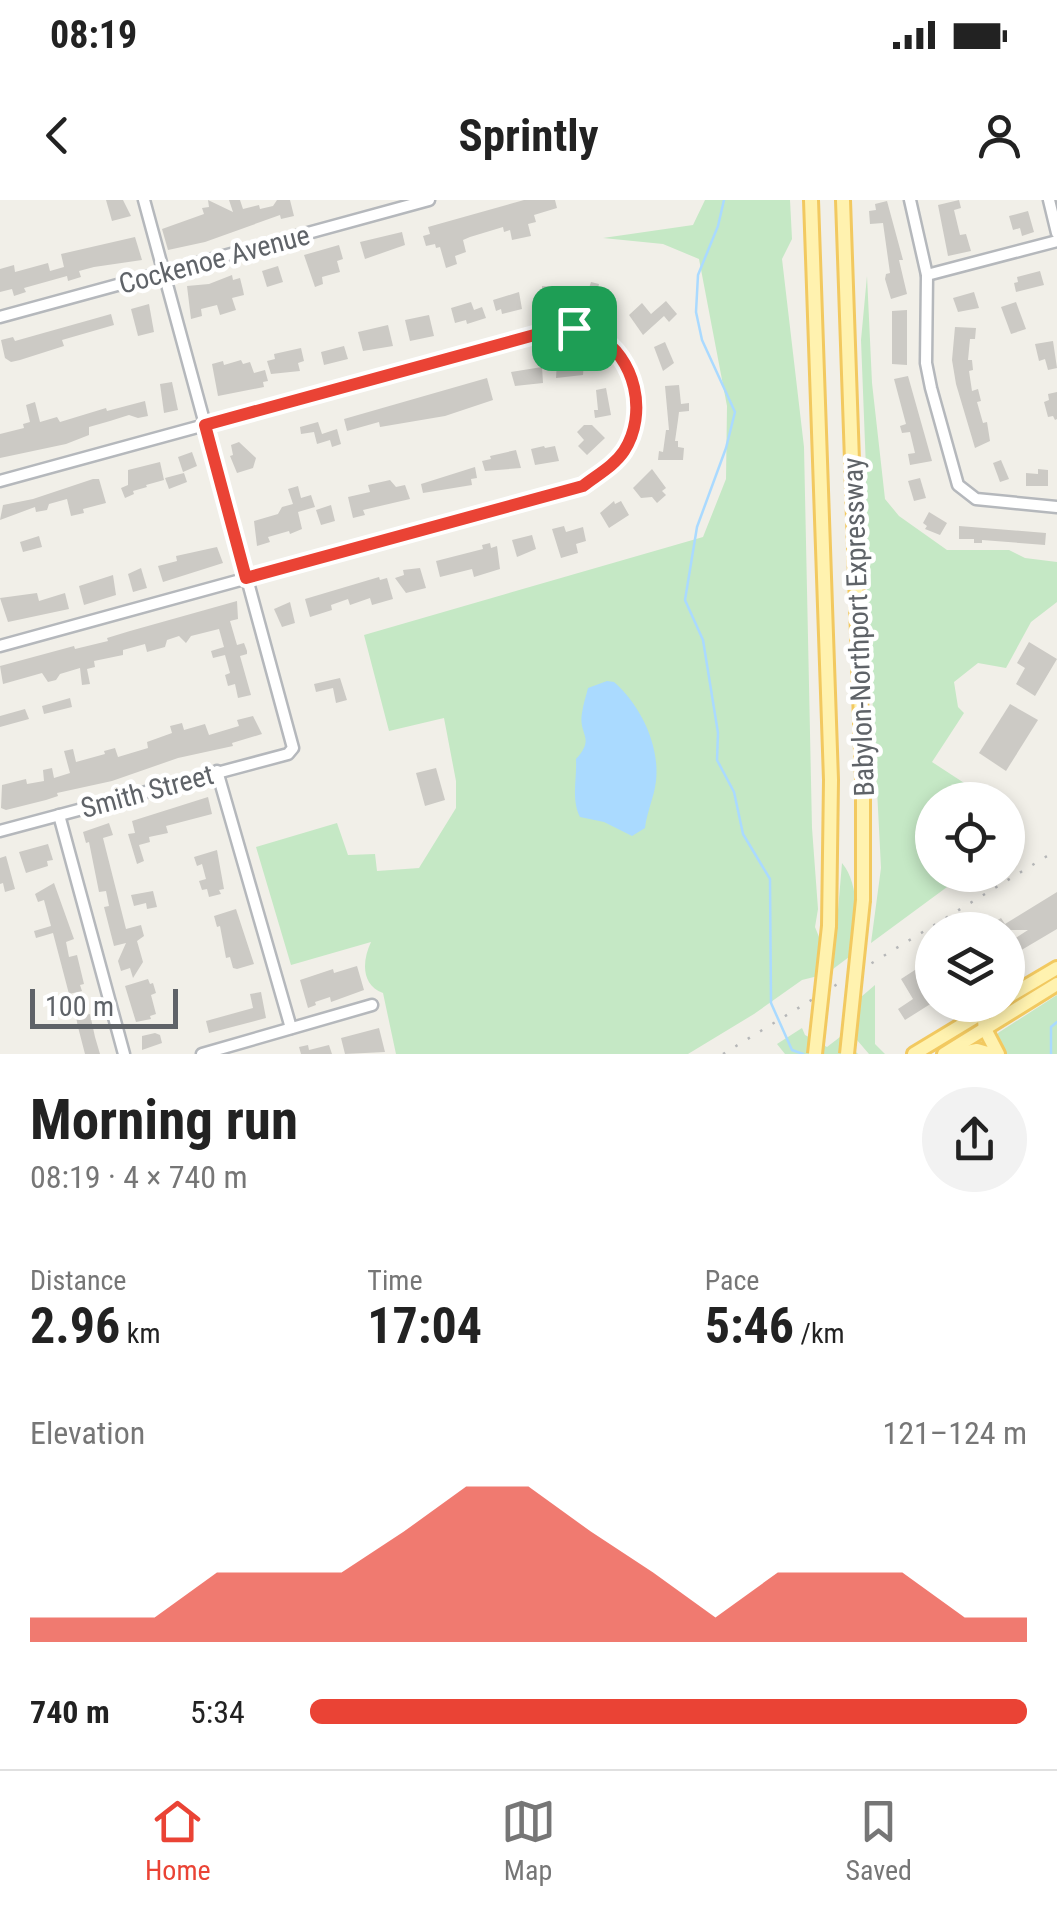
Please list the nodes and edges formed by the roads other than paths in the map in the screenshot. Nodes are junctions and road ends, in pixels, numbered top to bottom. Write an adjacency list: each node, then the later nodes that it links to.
1 (144, 200): 9 (street)
2 (429, 200): 9 (street, Cockenoe Avenue)
3 (811, 200): 30 (main road, Babylon-Northport Expressway, bridge)
4 (844, 200): 31 (main road, Babylon-Northport Expressway, bridge)
5 (910, 200): 10 (street)
6 (1049, 200): 7 (street)
7 (1057, 233)
8 (1057, 241): 10 (street)
9 (164, 272): 11 (street, Cockenoe Avenue); 12 (street)
10 (927, 275): 14 (street)
11 (0, 317)
12 (205, 425): 13 (street); 15 (street); 15 (street)
13 (0, 481)
14 (1057, 507)
15 (246, 578): 16 (street); 17 (street, Smith Street)
16 (0, 646)
17 (217, 771): 18 (street, Smith Street); 26 (street)
18 (59, 815): 19 (street, Smith Street); 28 (street)
19 (0, 831)
20 (1057, 968): 22 (main road)
21 (1057, 984): 27 (main road)
22 (1025, 987)
23 (372, 1004): 26 (street)
24 (969, 1022): 32 (main road)
25 (985, 1022): 27 (main road)
26 (291, 1028): 29 (street)
27 (985, 1029): 33 (main road); 35 (main road)
28 (124, 1054)
29 (202, 1054)
30 (814, 1054)
31 (847, 1054)
32 (914, 1054)
33 (944, 1054)
34 (957, 1054): 35 (main road)
35 (995, 1054)

